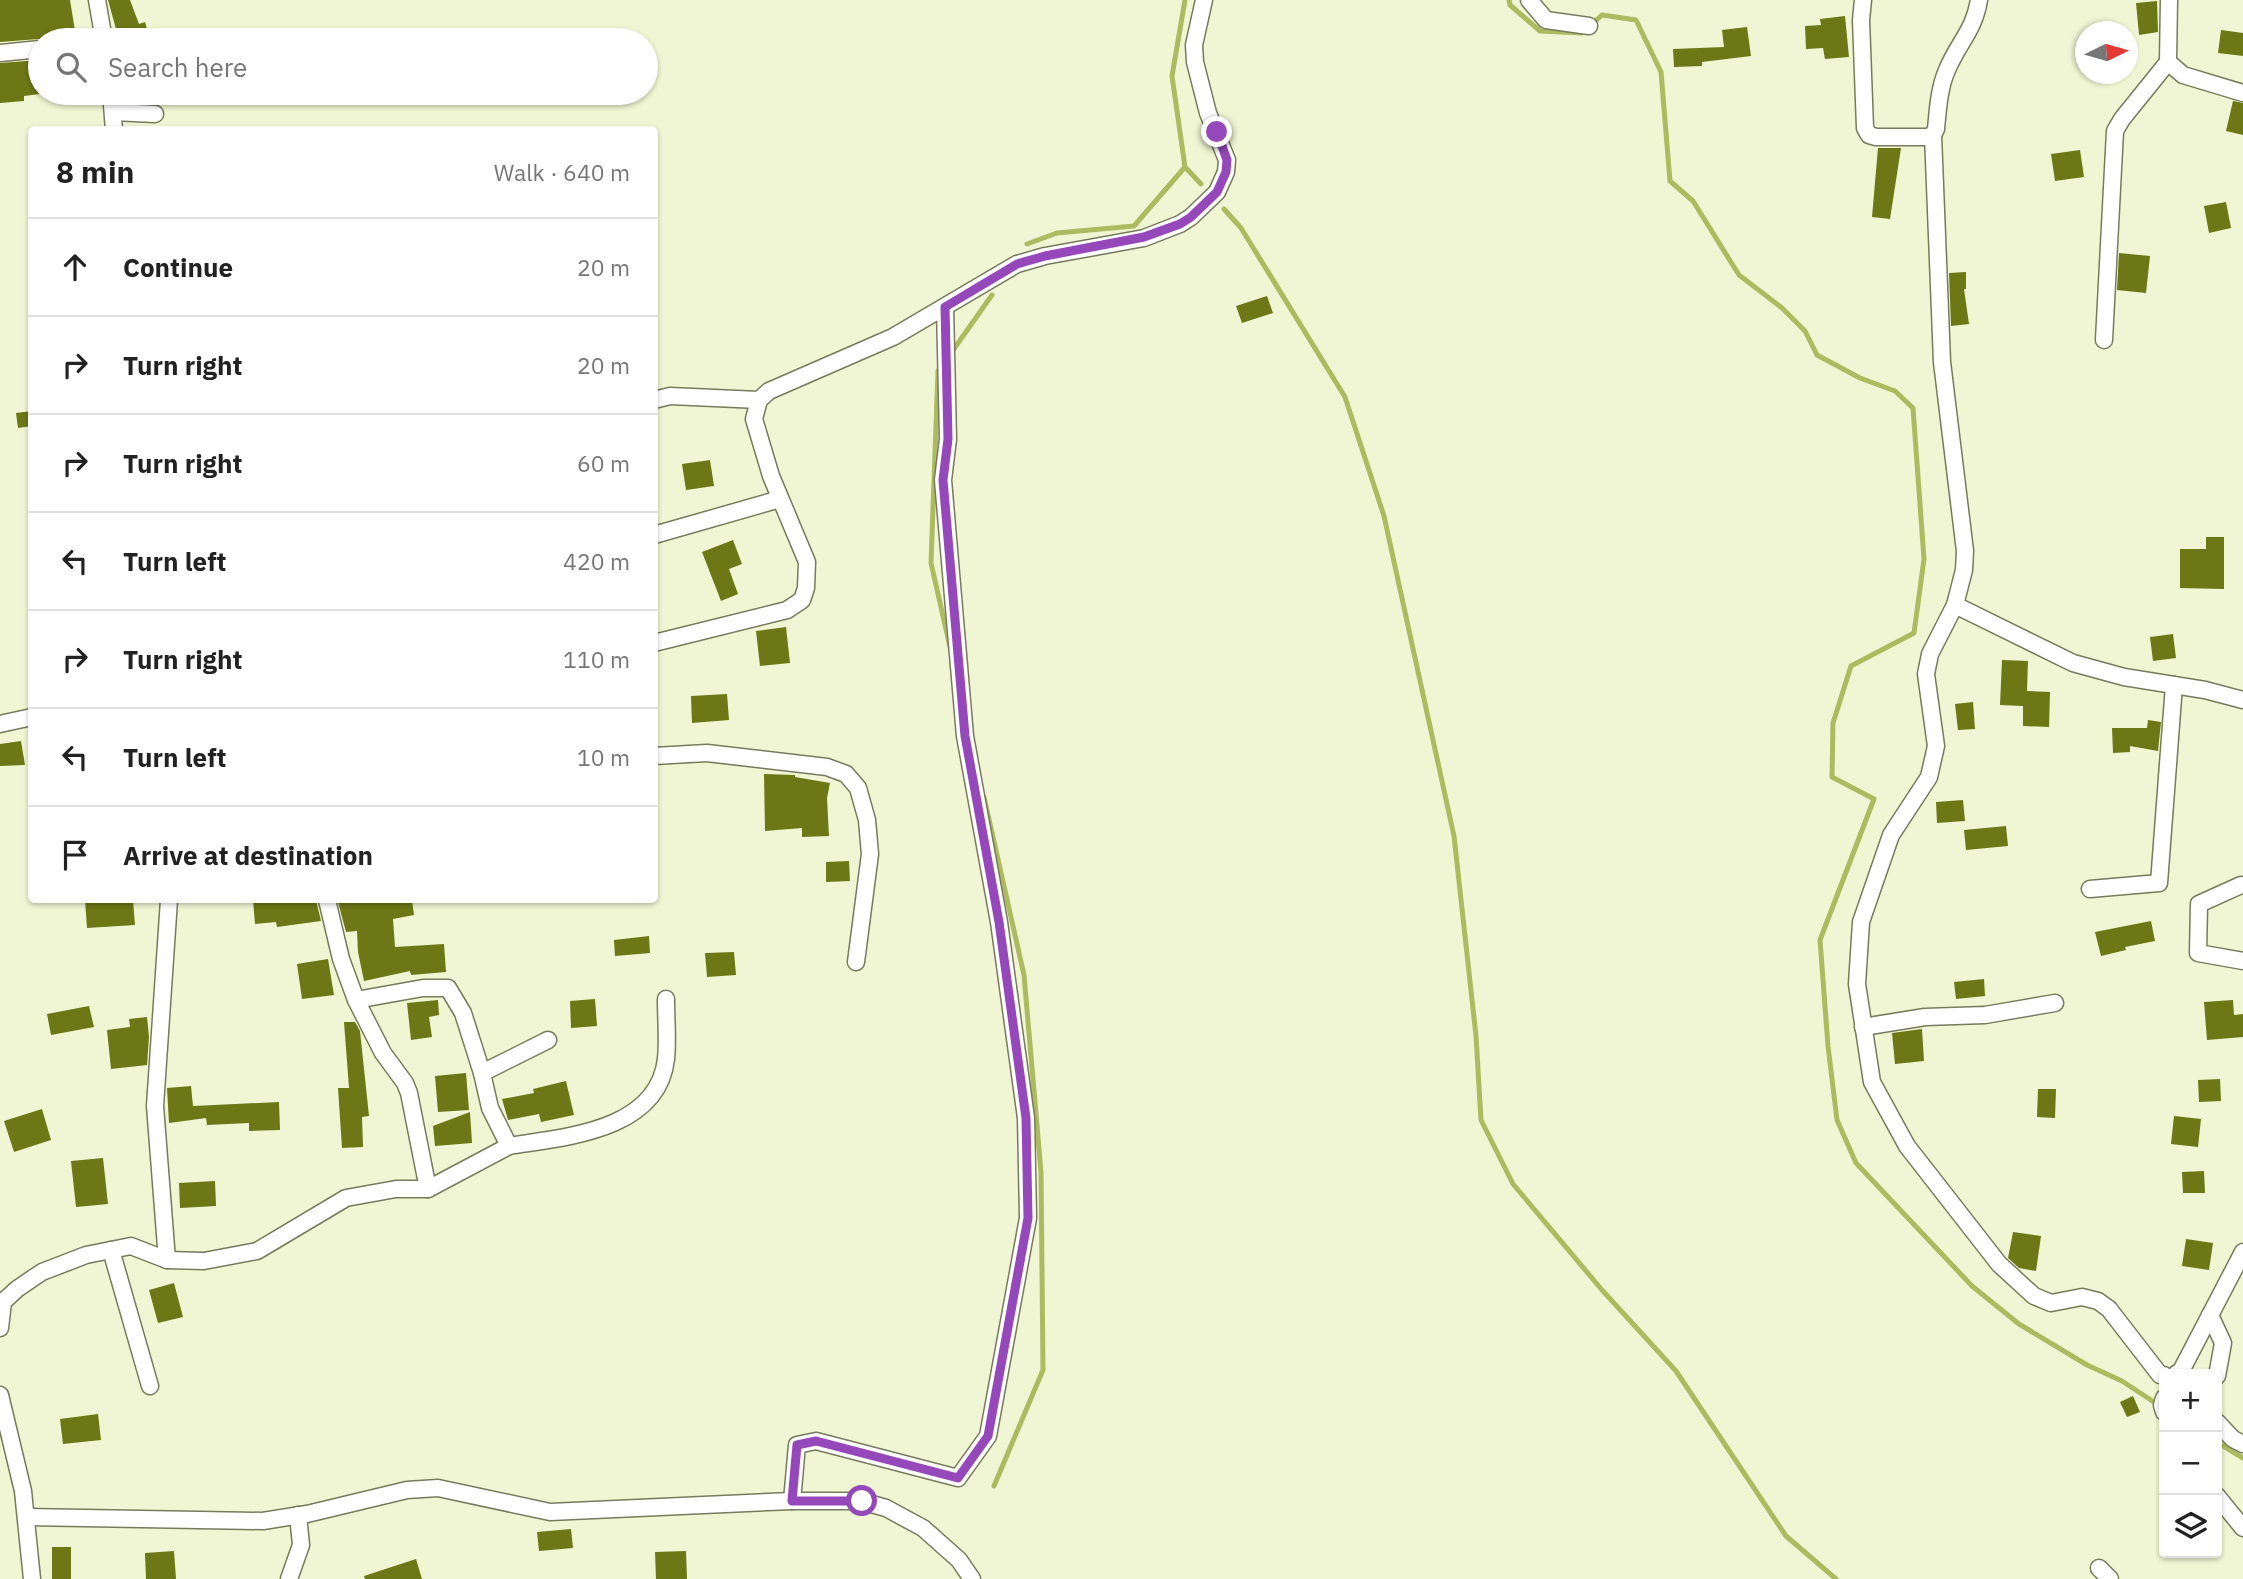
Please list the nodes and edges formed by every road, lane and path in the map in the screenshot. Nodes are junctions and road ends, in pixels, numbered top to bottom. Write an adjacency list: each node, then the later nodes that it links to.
1 (97, 0): 8 (street)
2 (1204, 0): 18 (street)
3 (1529, 0): 7 (street)
4 (1863, 0): 17 (street)
5 (1979, 0): 17 (street)
6 (2169, 0): 11 (street)
7 (1589, 26)
8 (102, 28)
9 (28, 50): 10 (street)
10 (0, 53)
11 (2168, 62): 12 (street); 19 (street)
12 (2243, 93)
13 (112, 105): 14 (street)
14 (113, 112): 15 (street); 16 (street)
15 (155, 114)
16 (114, 126)
17 (1933, 135): 24 (street)
18 (945, 307): 21 (street); 58 (street)
19 (2104, 340)
20 (658, 399): 21 (street)
21 (759, 400): 22 (street)
22 (780, 499): 23 (street); 25 (street)
23 (658, 534)
24 (1955, 605): 26 (street); 40 (street)
25 (658, 642)
26 (2174, 685): 27 (street); 32 (street)
27 (2243, 700)
28 (28, 719): 29 (street)
29 (0, 724)
30 (658, 756): 36 (street)
31 (2241, 885): 35 (street)
32 (2090, 889)
33 (169, 903): 47 (street)
34 (328, 903): 38 (street)
35 (2243, 961)
36 (856, 962)
37 (666, 999): 43 (street)
38 (356, 1000): 42 (street); 44 (street)
39 (2055, 1003): 40 (street)
40 (1863, 1027): 53 (street)
41 (548, 1040): 42 (street)
42 (482, 1073): 43 (street)
43 (509, 1146): 44 (street)
44 (428, 1189): 47 (street)
45 (111, 1250): 47 (street); 48 (street); 54 (street)
46 (2243, 1252): 49 (street)
47 (167, 1260)
48 (1, 1302): 50 (street)
49 (2210, 1315): 51 (street); 52 (street)
50 (0, 1328)
51 (2182, 1369)
52 (2218, 1369)
53 (2159, 1374)
54 (150, 1385)
55 (0, 1395): 61 (street)
56 (2222, 1427): 57 (street)
57 (2243, 1444)
58 (792, 1501): 60 (street); 65 (street)
59 (2222, 1502): 62 (street)
60 (298, 1515): 61 (street); 64 (street)
61 (26, 1517): 63 (street)
62 (2243, 1528)
63 (33, 1579)
64 (289, 1579)
65 (972, 1579)

